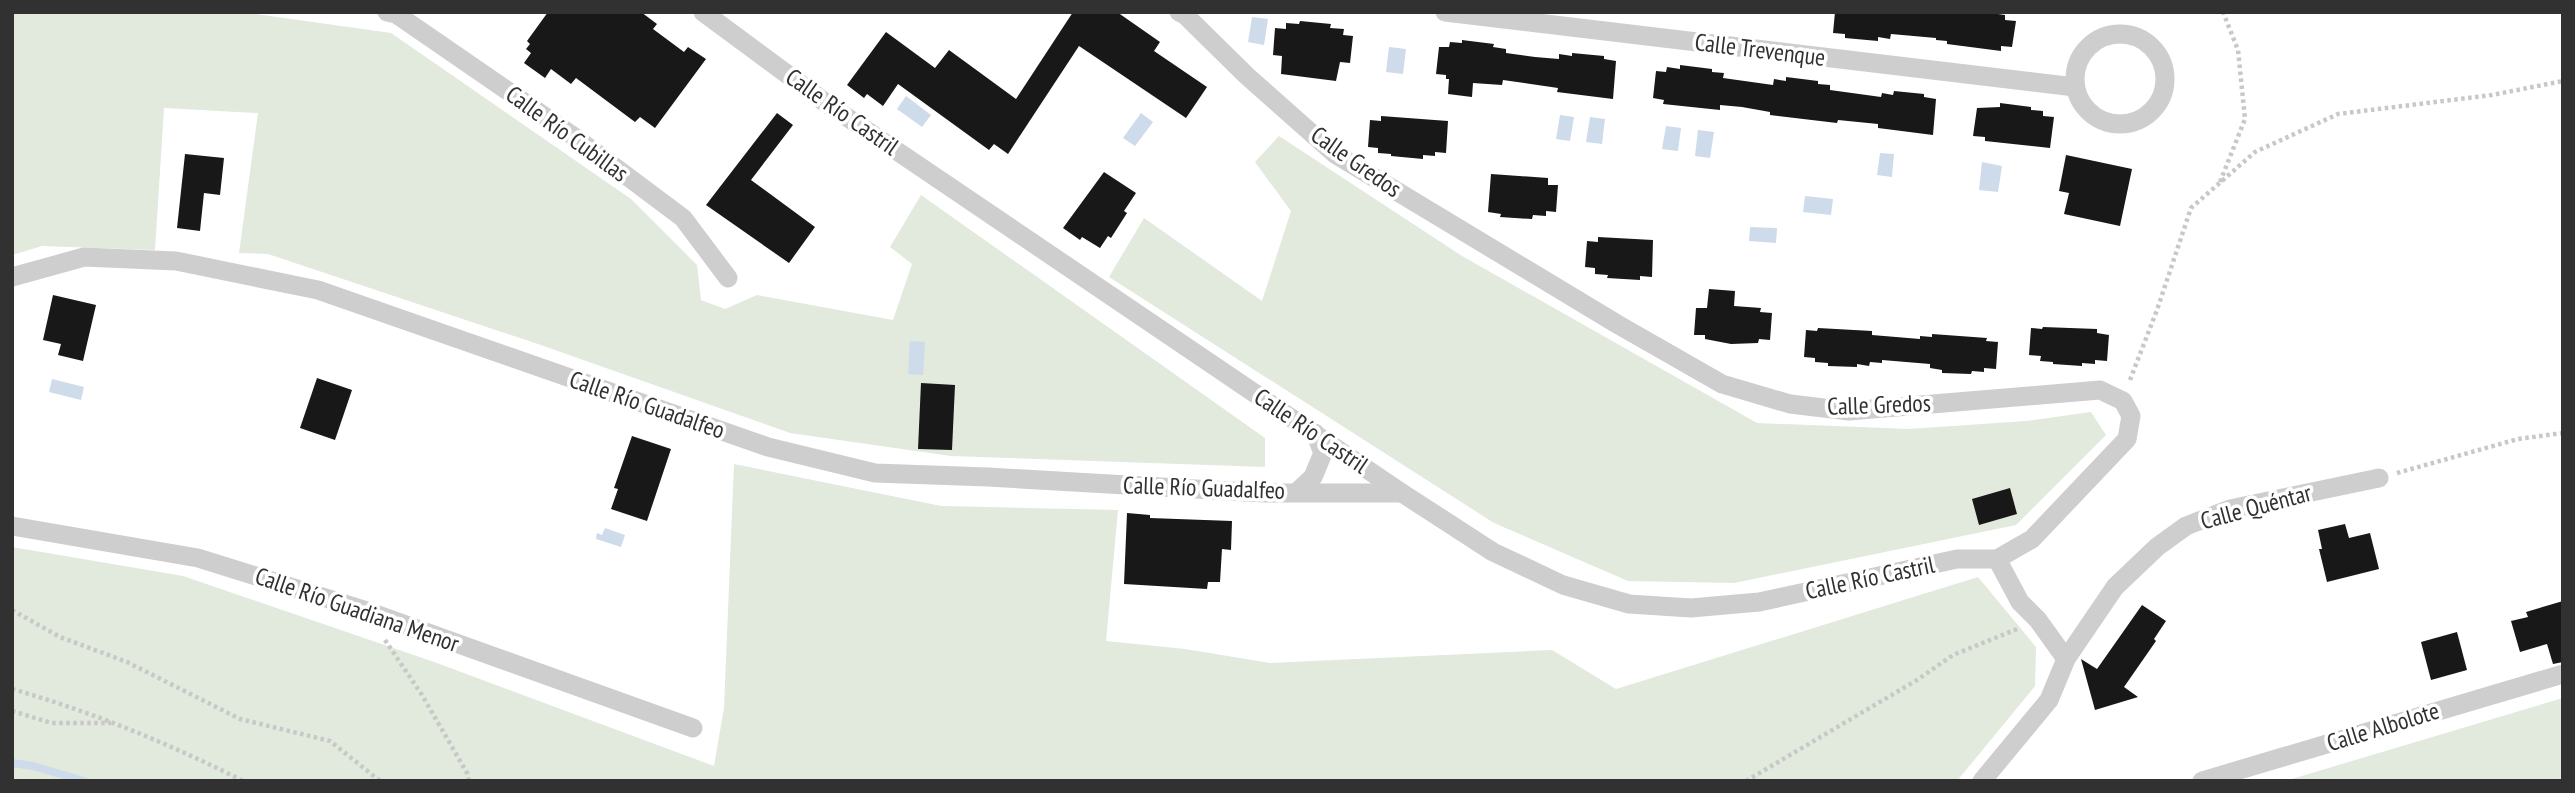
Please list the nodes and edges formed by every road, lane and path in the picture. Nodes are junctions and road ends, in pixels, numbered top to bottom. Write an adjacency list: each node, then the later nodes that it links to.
1 (703, 12): 12 (street, Calle Río Castril)
2 (1445, 12): 7 (street, Calle Trevenque)
3 (2223, 12): 8 (path)
4 (392, 13): 10 (street, Calle Río Cubillas)
5 (1186, 13): 11 (street, Calle Gredos)
6 (2563, 81): 8 (path)
7 (2075, 87): 7 (street)
8 (2220, 183): 11 (path)
9 (12, 277): 15 (street, Calle Río Guadalfeo)
10 (728, 278)
11 (2123, 401): 18 (street)
12 (1315, 433): 15 (street, Calle Río Guadalfeo); 16 (street, Calle Río Castril)
13 (2563, 433): 14 (path)
14 (2379, 478): 22 (street, Calle Quéntar)
15 (1297, 492): 16 (street, Calle Río Guadalfeo)
16 (1402, 493): 18 (street, Calle Río Castril)
17 (12, 526): 20 (street, Calle Río Guadiana Menor)
18 (1997, 559): 21 (street)
19 (12, 610): 29 (path)
20 (364, 610): 27 (street, Calle Río Guadiana Menor); 30 (path)
21 (2038, 620): 22 (street); 31 (path)
22 (2066, 659): 32 (street)
23 (2563, 674): 33 (street, Calle Albolote)
24 (12, 689): 26 (path)
25 (12, 711): 26 (path)
26 (113, 723): 28 (path)
27 (693, 728)
28 (243, 781)
29 (380, 781)
30 (469, 781)
31 (1746, 781)
32 (1982, 781)
33 (2203, 781)

